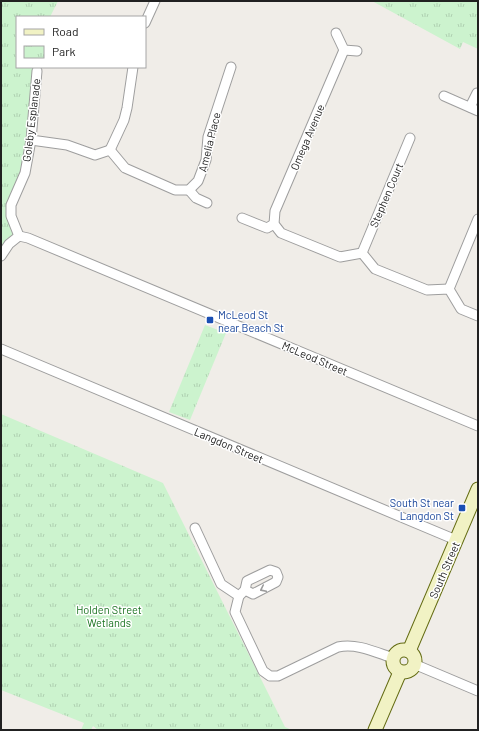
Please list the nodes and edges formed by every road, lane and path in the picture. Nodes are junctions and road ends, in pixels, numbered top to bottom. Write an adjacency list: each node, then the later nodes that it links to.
1 (155, 1): 2 (street)
2 (146, 21)
3 (336, 34): 4 (street)
4 (344, 50): 5 (street); 19 (street, Omega Avenue)
5 (357, 51)
6 (230, 67): 15 (street, Amelia Place)
7 (133, 68): 14 (street)
8 (37, 70): 13 (street, Goleby Esplanade)
9 (477, 93): 11 (street)
10 (444, 96): 11 (street)
11 (474, 109)
12 (410, 138): 21 (street, Stephen Court)
13 (31, 140): 14 (street); 20 (street, Goleby Esplanade)
14 (110, 150): 15 (street)
15 (189, 190): 16 (street)
16 (207, 203)
17 (242, 218): 19 (street)
18 (478, 219): 23 (street)
19 (274, 224): 21 (street)
20 (19, 236): 22 (street); 26 (street, McLeod Street)
21 (362, 253): 23 (street)
22 (1, 256)
23 (449, 289): 24 (street)
24 (478, 316)
25 (1, 350): 29 (street, Langdon Street)
26 (478, 426)
27 (478, 489): 29 (street, South Street)
28 (195, 528): 31 (street)
29 (456, 540): 30 (street, South Street)
30 (409, 651): 31 (street); 32 (street)
31 (393, 658): 33 (street)
32 (414, 664): 33 (street); 34 (street)
33 (400, 672): 35 (street)
34 (478, 691)
35 (375, 730)

